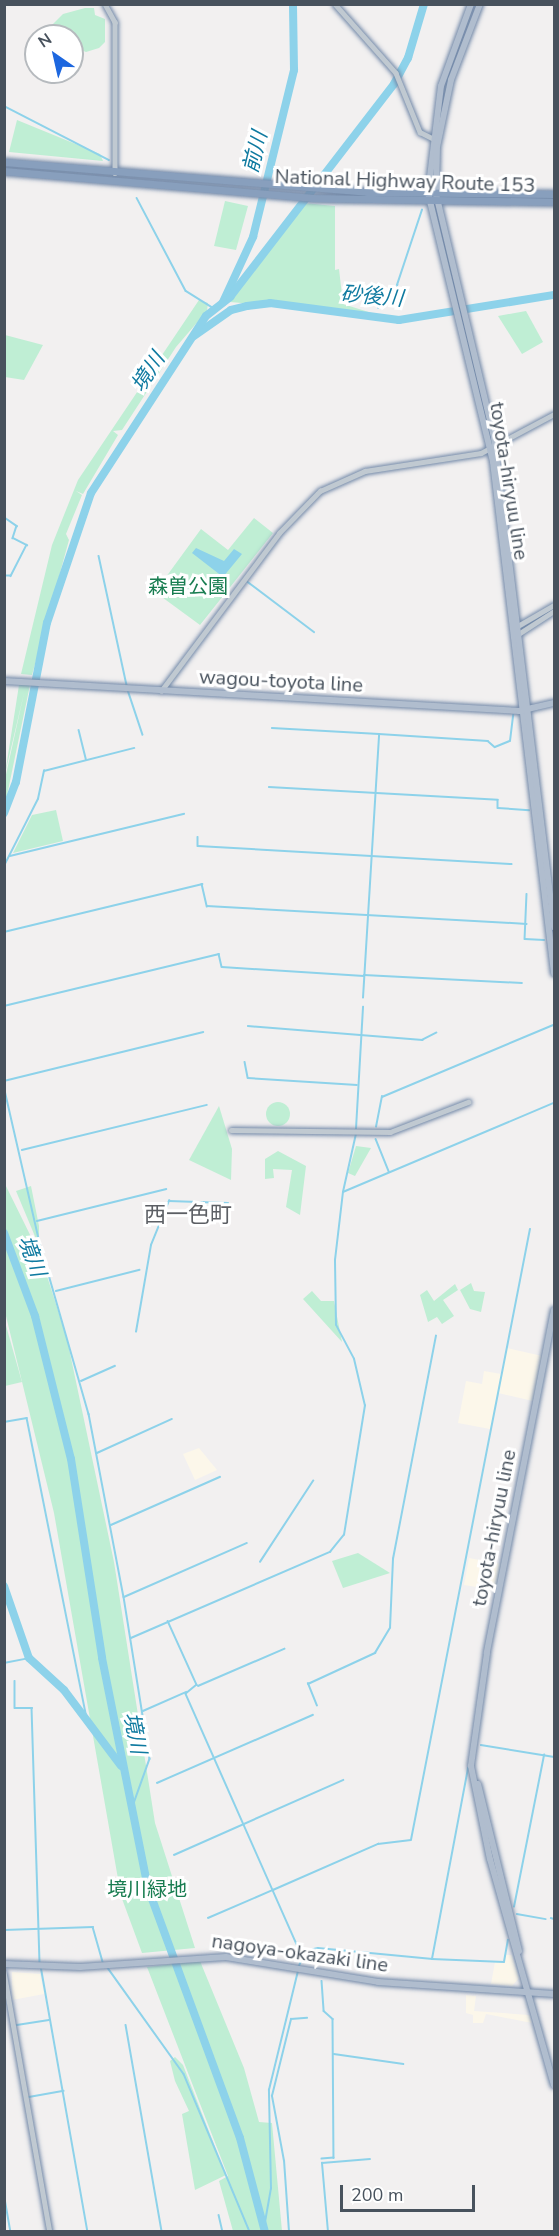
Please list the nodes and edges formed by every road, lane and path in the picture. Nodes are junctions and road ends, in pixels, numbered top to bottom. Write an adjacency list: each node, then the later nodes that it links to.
1 (105, 4): 8 (street)
2 (335, 4): 5 (street)
3 (471, 4): 5 (main road, toyota-hiryuu line)
4 (480, 4): 9 (main road, toyota-hiryuu line)
5 (432, 138): 9 (main road, toyota-hiryuu line)
6 (4, 162): 8 (highway, National Highway Route 153)
7 (4, 171): 11 (highway, National Highway Route 153)
8 (115, 173): 9 (highway, National Highway Route 153)
9 (432, 194): 10 (highway, National Highway Route 153); 11 (main road, toyota-hiryuu line)
10 (555, 194)
11 (433, 202): 12 (highway, National Highway Route 153); 14 (main road, toyota-hiryuu line)
12 (555, 202)
13 (555, 414): 14 (street)
14 (493, 449): 17 (main road, toyota-hiryuu line); 20 (street)
15 (555, 605): 17 (street)
16 (555, 611): 18 (street)
17 (516, 627): 18 (main road, toyota-hiryuu line)
18 (517, 635): 22 (main road, toyota-hiryuu line)
19 (4, 681): 20 (main road, wagou-toyota line)
20 (161, 691): 22 (main road, wagou-toyota line)
21 (555, 703): 22 (main road, wagou-toyota line)
22 (526, 710): 23 (main road, toyota-hiryuu line); 24 (main road, toyota-hiryuu line)
23 (555, 927)
24 (555, 973)
25 (468, 1102): 26 (street)
26 (231, 1130)
27 (555, 1310): 30 (main road, toyota-hiryuu line)
28 (4, 1964): 30 (main road, nagoya-okazaki line)
29 (4, 1972): 33 (street)
30 (528, 1993): 31 (main road, nagoya-okazaki line); 32 (main road, toyota-hiryuu line)
31 (555, 1994)
32 (555, 2085)
33 (50, 2232)

